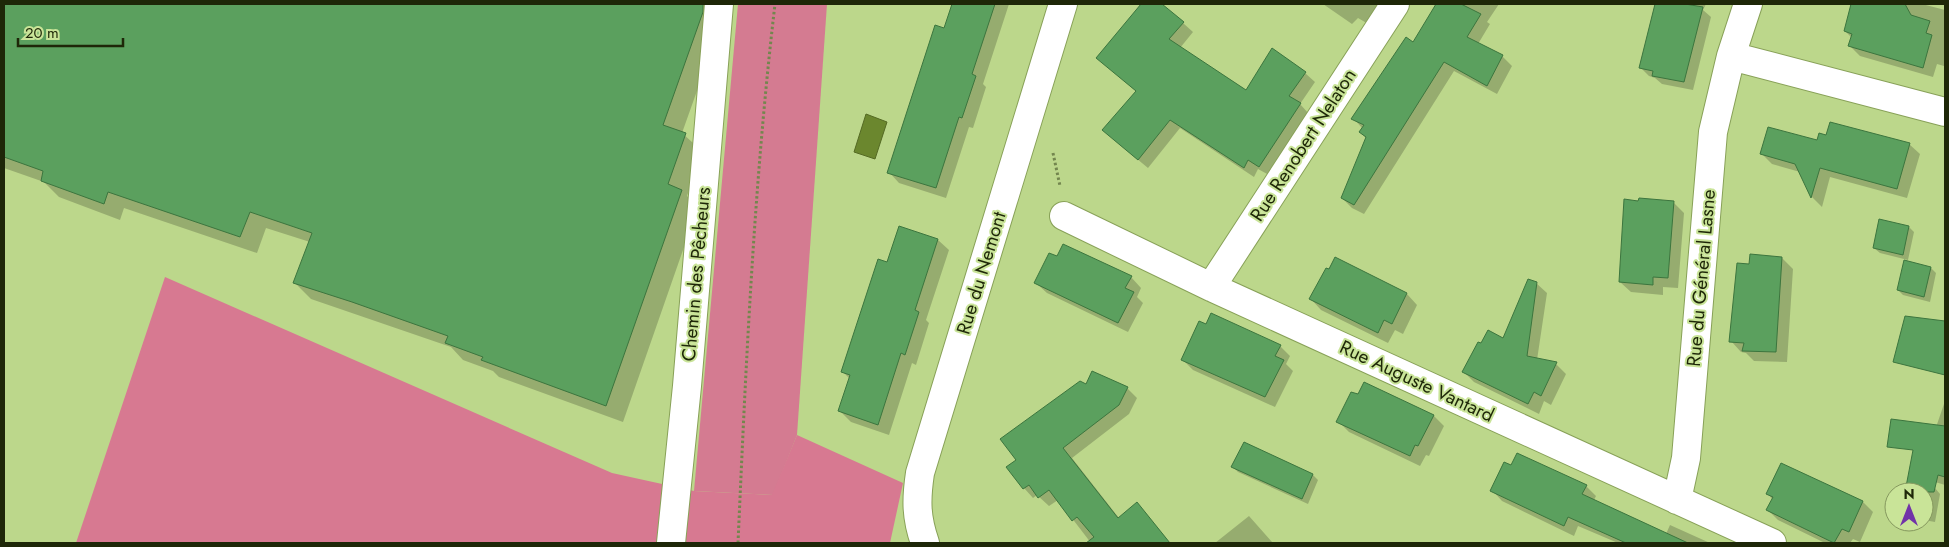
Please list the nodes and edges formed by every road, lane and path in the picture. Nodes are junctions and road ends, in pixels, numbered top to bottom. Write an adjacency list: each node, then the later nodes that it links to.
1 (719, 4): 13 (street, Chemin des Pêcheurs)
2 (775, 4): 14 (path)
3 (1063, 4): 12 (street, Rue du Nemont)
4 (1396, 4): 10 (street, Rue Renobert Nelaton)
5 (1748, 4): 6 (street, Rue du Général Lasne)
6 (1731, 56): 7 (street); 11 (street, Rue du Général Lasne)
7 (1945, 112)
8 (1053, 152): 9 (path)
9 (1064, 216): 10 (street, Rue Auguste Vantard)
10 (1211, 287): 11 (street, Rue Auguste Vantard)
11 (1677, 500): 15 (street, Rue Auguste Vantard)
12 (919, 537)
13 (671, 543)
14 (738, 543)
15 (1772, 543)

